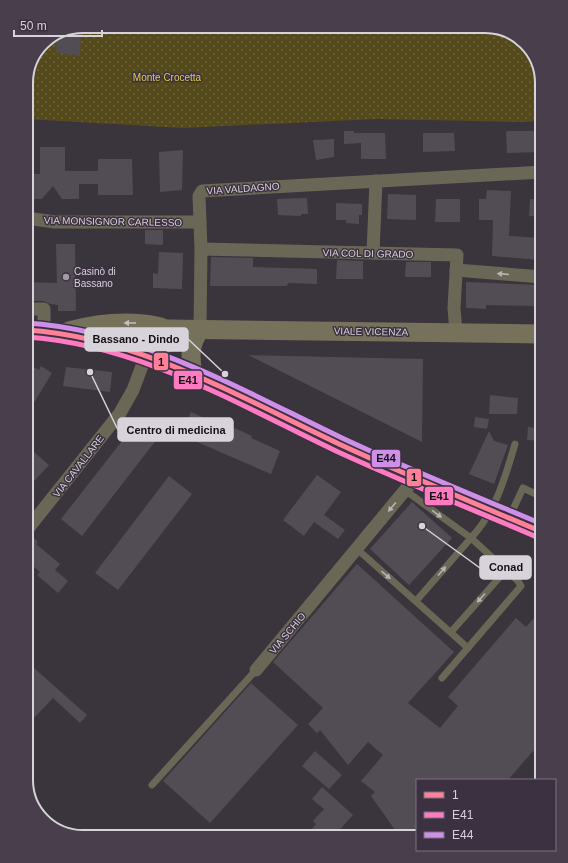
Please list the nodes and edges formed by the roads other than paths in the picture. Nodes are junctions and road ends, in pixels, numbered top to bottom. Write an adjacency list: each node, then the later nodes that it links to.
1 (535, 172): 2 (street, VIA VALDAGNO)
2 (376, 181): 4 (street, VIA VALDAGNO); 6 (street)
3 (33, 219): 4 (street, VIA MONSIGNOR CARLESSO)
4 (200, 222): 5 (street, VIA VALDAGNO)
5 (201, 249): 6 (street, VIA COL DI GRADO); 11 (street, VIA VALDAGNO)
6 (373, 253): 7 (street, VIA COL DI GRADO)
7 (456, 270): 8 (street, one-way to 7); 14 (street, VIA COL DI GRADO)
8 (535, 276)
9 (33, 309): 12 (street)
10 (168, 329): 11 (street, VIALE VICENZA); 13 (street, one-way to 13); 16 (street)
11 (200, 329): 14 (street, VIALE VICENZA); 16 (street); 17 (street)
12 (33, 330): 13 (street)
13 (64, 332): 16 (street)
14 (456, 332): 15 (street, VIALE VICENZA)
15 (535, 334)
16 (140, 353): 17 (street); 23 (street, VIA CAVALLARE)
17 (193, 375): 19 (street)
18 (515, 444): 21 (lane)
19 (411, 484): 21 (street); 25 (lane, one-way to 25); 26 (street, VIA SCHIO, one-way to 26)
20 (535, 494): 22 (lane)
21 (491, 510): 22 (street); 25 (lane)
22 (509, 518): 24 (street)
23 (33, 523)
24 (535, 529)
25 (471, 538): 27 (lane); 28 (lane, one-way to 25)
26 (357, 549): 28 (lane, one-way to 28); 31 (street, VIA SCHIO)
27 (506, 570): 29 (lane, one-way to 29); 30 (lane)
28 (416, 601): 29 (lane)
29 (451, 632): 30 (lane)
30 (468, 648): 32 (lane)
31 (256, 670): 33 (lane, VIA SCHIO)
32 (442, 678)
33 (152, 785)

